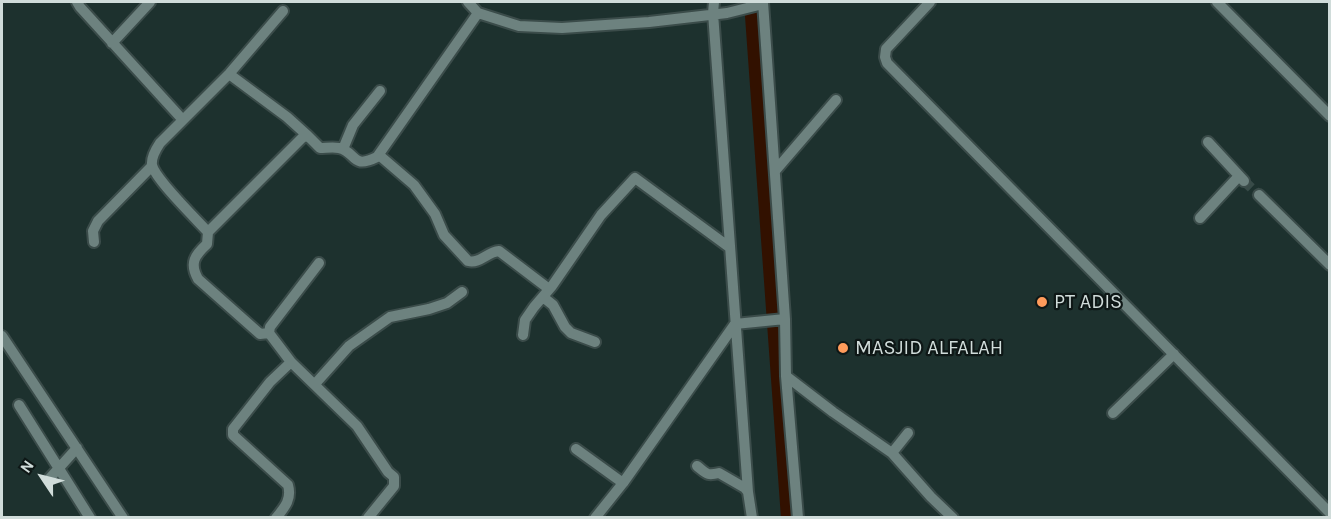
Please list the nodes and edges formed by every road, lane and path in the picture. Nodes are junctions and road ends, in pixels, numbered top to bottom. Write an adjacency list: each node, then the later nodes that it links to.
1 (77, 2): 11 (street)
2 (150, 2): 11 (street)
3 (468, 2): 10 (street)
4 (714, 2): 9 (street)
5 (930, 2): 38 (street)
6 (1217, 2): 15 (street)
7 (762, 3): 9 (street); 22 (street)
8 (283, 11): 12 (street)
9 (713, 13): 10 (street); 27 (street)
10 (474, 18): 20 (street)
11 (112, 43): 16 (street)
12 (228, 74): 16 (street); 17 (street)
13 (380, 91): 19 (street)
14 (836, 100): 22 (street)
15 (1329, 116)
16 (183, 119): 21 (street)
17 (308, 136): 19 (street); 25 (street)
18 (1208, 142): 24 (street)
19 (343, 149): 20 (street)
20 (379, 155): 31 (street)
21 (152, 166): 25 (street); 26 (street)
22 (775, 171): 32 (street)
23 (1259, 195): 29 (street)
24 (1200, 218)
25 (208, 232): 34 (street)
26 (94, 242)
27 (729, 247): 31 (street); 33 (street)
28 (319, 262): 34 (street)
29 (1329, 266)
30 (462, 292): 41 (street)
31 (546, 293): 35 (street); 37 (street)
32 (782, 319): 33 (street); 40 (street)
33 (735, 324): 51 (street); 52 (street)
34 (269, 333): 39 (street)
35 (523, 335)
36 (2, 336): 45 (street)
37 (595, 342)
38 (1174, 354): 43 (street); 53 (street)
39 (291, 362): 41 (street); 56 (street)
40 (786, 376): 47 (street); 60 (street)
41 (315, 384): 57 (street)
42 (19, 405): 49 (street)
43 (1113, 413)
44 (908, 433): 47 (street)
45 (77, 448): 49 (street); 55 (street)
46 (576, 449): 51 (street)
47 (892, 453): 61 (street)
48 (698, 466): 52 (street)
49 (57, 468): 50 (street); 54 (street)
50 (49, 479)
51 (622, 483): 58 (street)
52 (748, 492): 59 (street)
53 (1329, 513)
54 (90, 518)
55 (123, 518)
56 (276, 518)
57 (368, 518)
58 (595, 518)
59 (752, 518)
60 (798, 518)
61 (953, 518)

